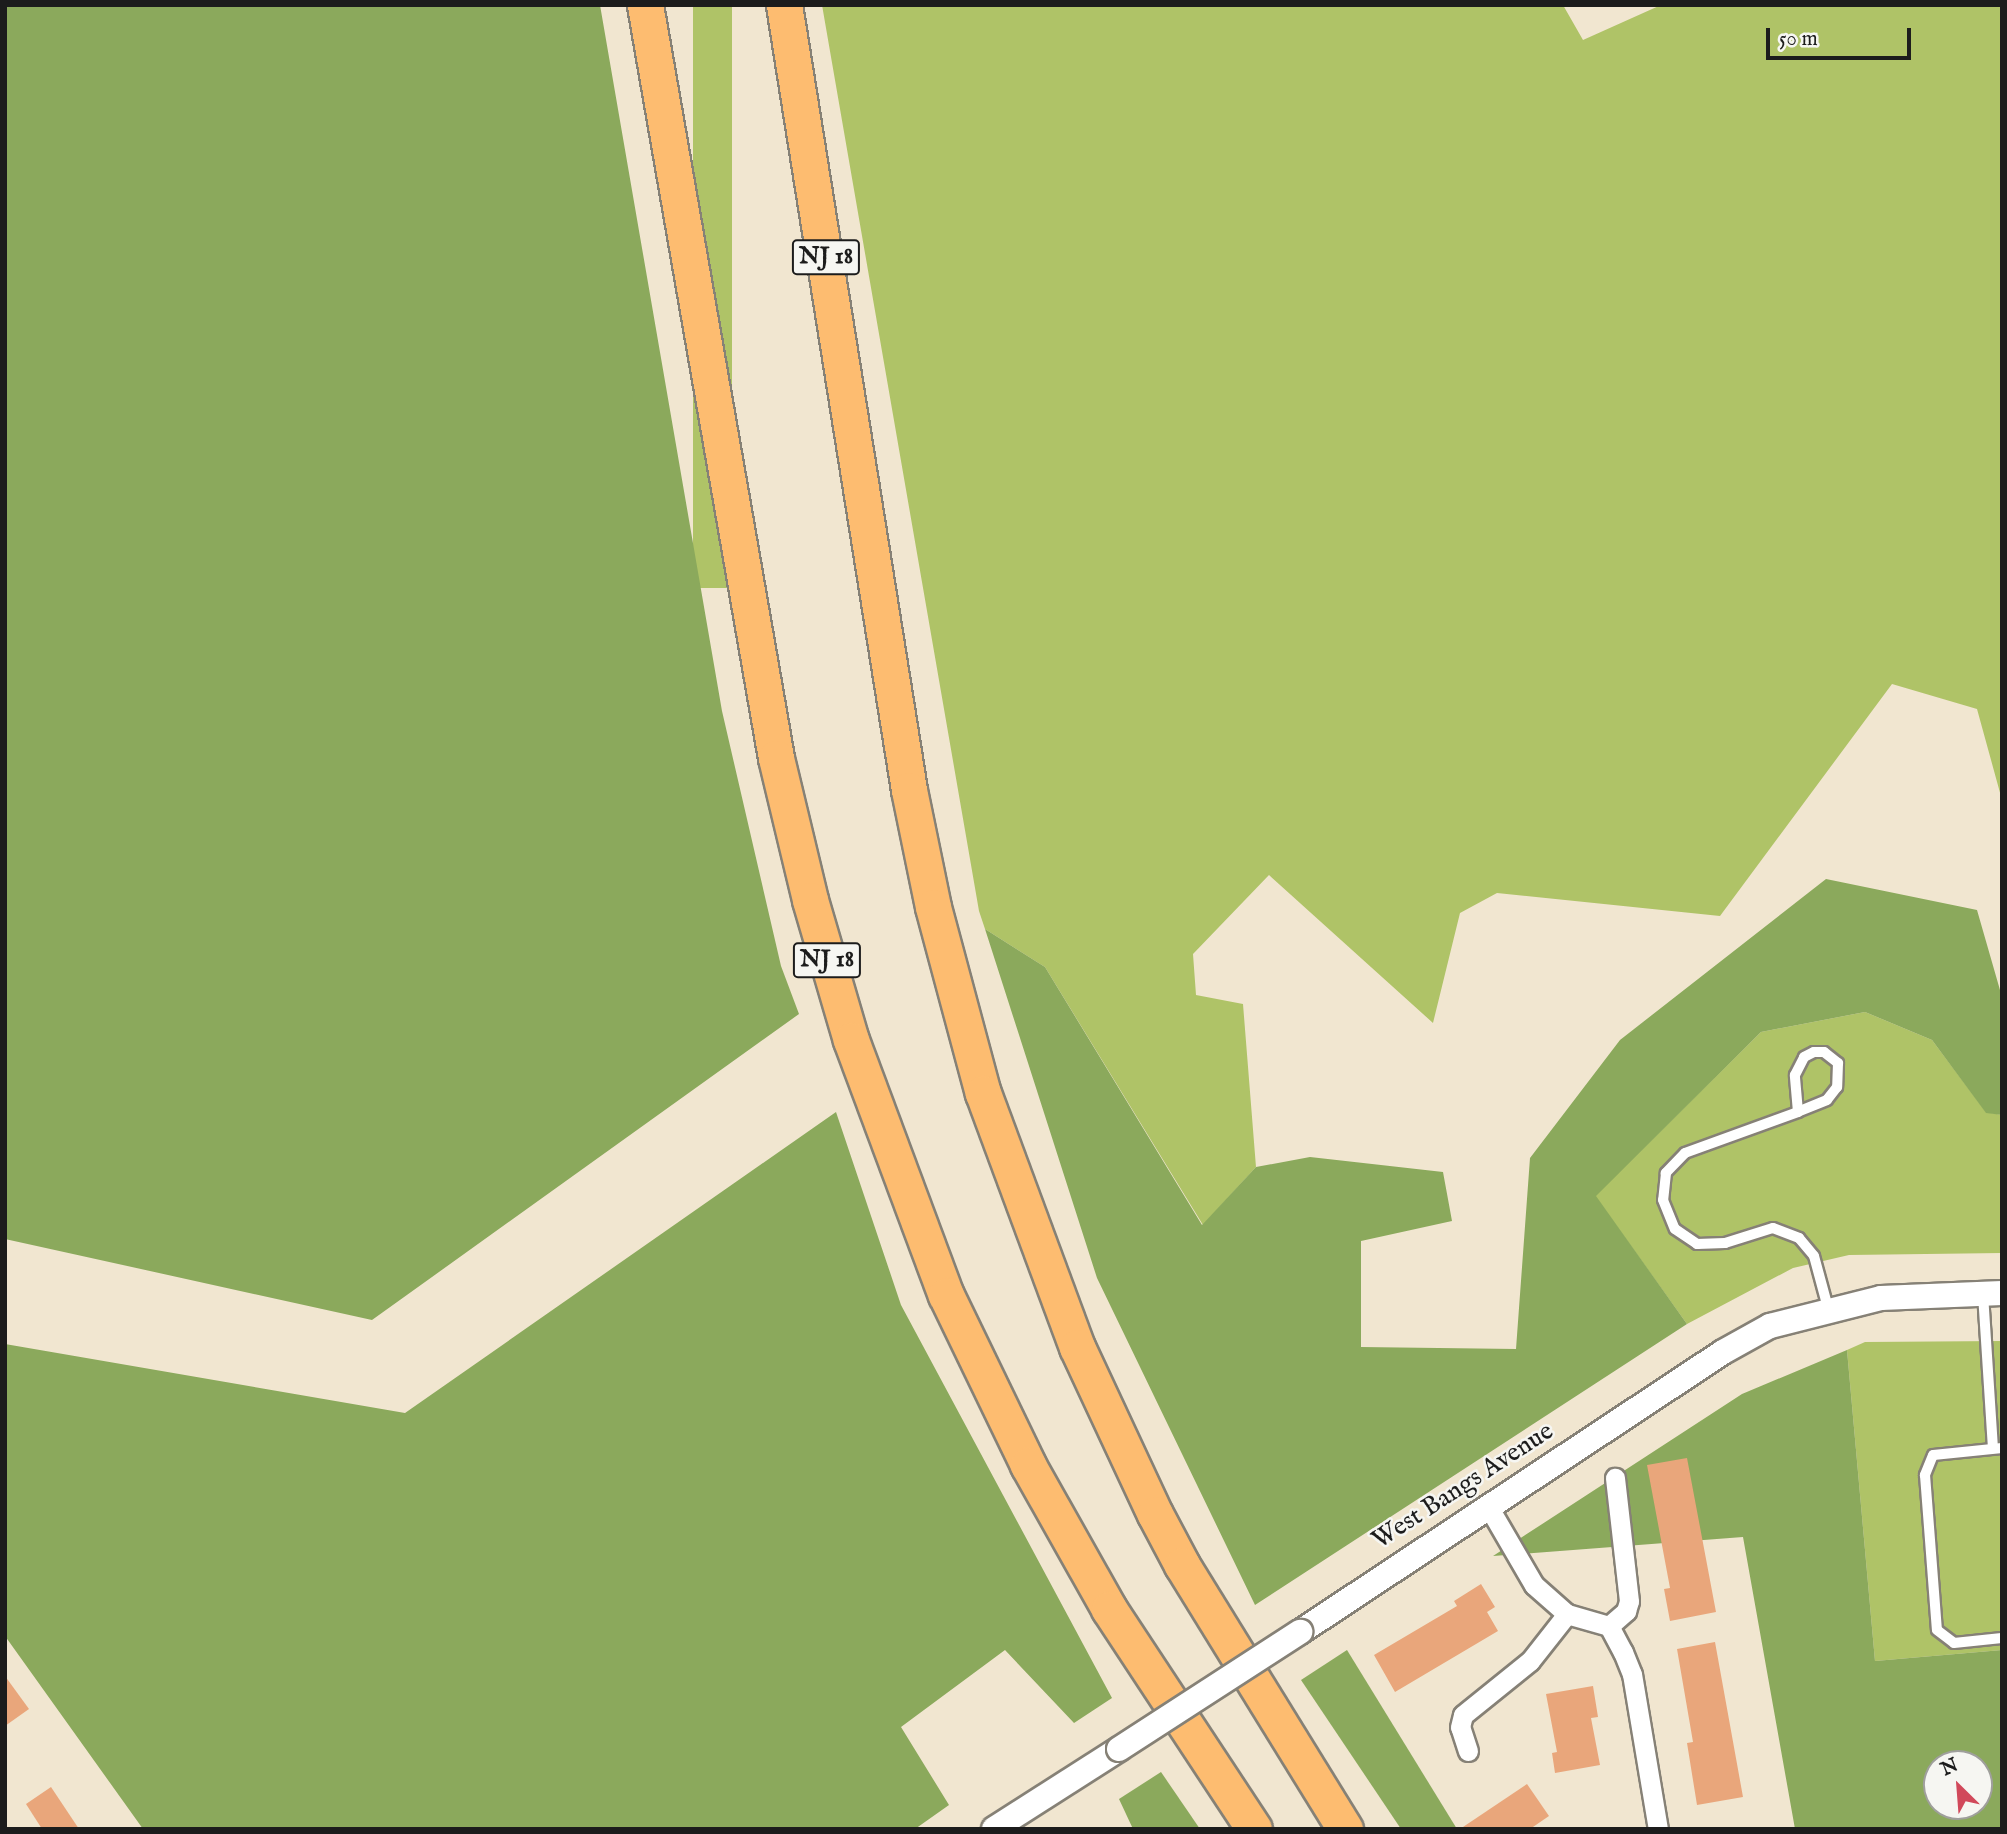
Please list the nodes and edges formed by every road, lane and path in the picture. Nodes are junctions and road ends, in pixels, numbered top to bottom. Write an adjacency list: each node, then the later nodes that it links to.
1 (645, 5): 14 (highway, NJ 18)
2 (784, 5): 15 (highway, NJ 18)
3 (1798, 1112): 3 (lane); 5 (lane)
4 (1993, 1293): 5 (street, West Bangs Avenue); 6 (lane)
5 (1828, 1308): 8 (street, West Bangs Avenue)
6 (1997, 1447): 11 (lane)
7 (1615, 1478): 10 (street)
8 (1488, 1506): 9 (street); 13 (street, West Bangs Avenue, bridge)
9 (1567, 1614): 10 (street); 12 (street)
10 (1609, 1626): 16 (street)
11 (2002, 1638)
12 (1468, 1751)
13 (994, 1829)
14 (1254, 1829)
15 (1345, 1829)
16 (1658, 1829)

